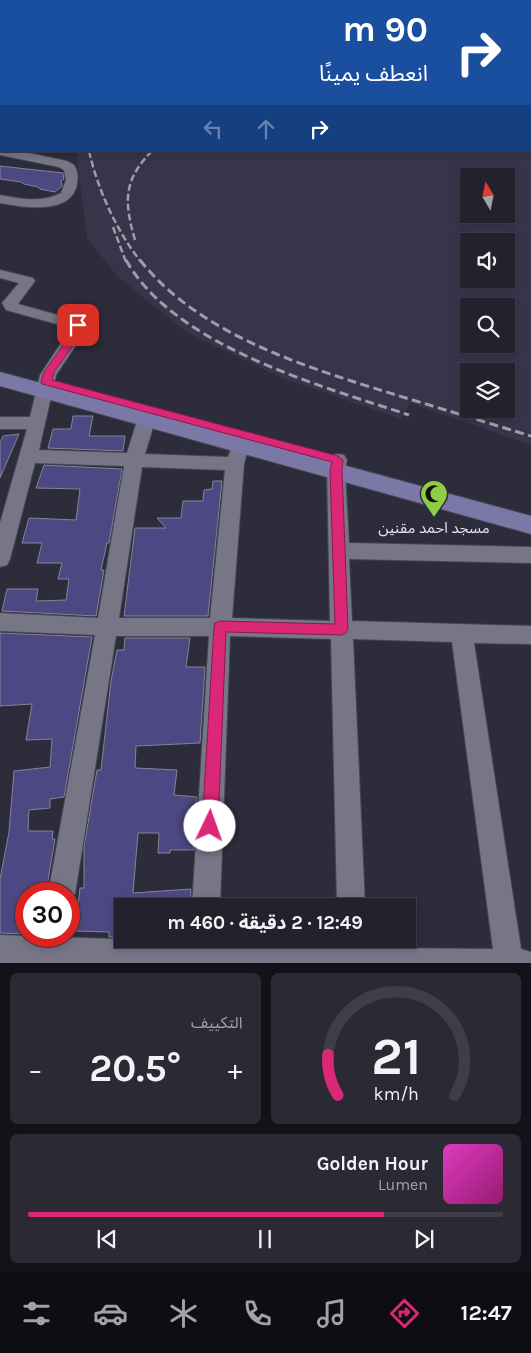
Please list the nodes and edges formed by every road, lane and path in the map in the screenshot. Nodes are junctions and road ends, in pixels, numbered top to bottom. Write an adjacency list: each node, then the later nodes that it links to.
1 (0, 152): 2 (street)
2 (0, 199)
3 (0, 274): 6 (street)
4 (0, 369): 6 (main road)
5 (0, 379): 6 (main road)
6 (45, 387): 7 (main road); 9 (street); 13 (main road)
7 (146, 421): 10 (main road); 12 (street)
8 (0, 423): 9 (street)
9 (37, 423): 11 (street)
10 (237, 454): 12 (street); 13 (main road); 21 (street)
11 (28, 456): 12 (street); 18 (street)
12 (134, 459): 20 (street)
13 (337, 465): 14 (main road); 15 (main road); 16 (street)
14 (531, 511)
15 (531, 525)
16 (339, 552): 17 (street); 22 (street)
17 (531, 555)
18 (0, 559)
19 (0, 622): 20 (street)
20 (107, 627): 21 (street); 25 (street)
21 (220, 627): 22 (street); 26 (street)
22 (341, 629): 23 (street); 27 (street)
23 (462, 633): 24 (street); 33 (street)
24 (531, 634)
25 (63, 882)
26 (206, 898)
27 (352, 898)
28 (153, 948): 31 (street)
29 (225, 948): 32 (street)
30 (0, 949): 31 (street)
31 (51, 950)
32 (354, 954): 33 (street)
33 (509, 963): 34 (street)
34 (524, 963)

